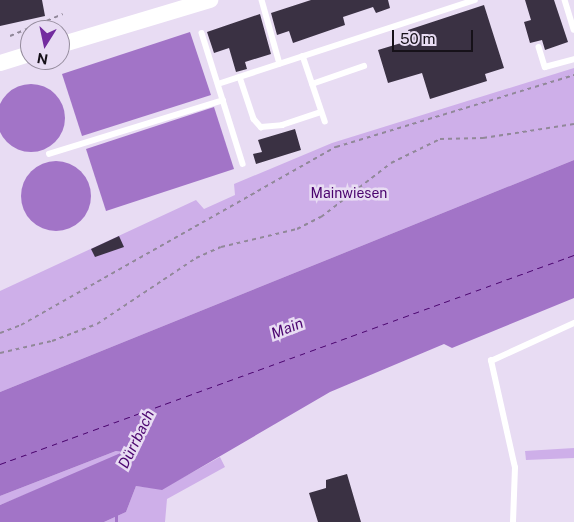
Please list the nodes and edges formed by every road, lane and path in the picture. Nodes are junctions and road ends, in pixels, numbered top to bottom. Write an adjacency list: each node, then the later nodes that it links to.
1 (210, 0): 11 (main road)
2 (262, 0): 17 (lane)
3 (475, 0): 13 (lane)
4 (565, 0): 7 (lane)
5 (63, 14): 6 (path)
6 (48, 20)
7 (574, 30)
8 (20, 32): 10 (path)
9 (202, 33): 21 (lane)
10 (10, 36)
11 (70, 42)
12 (539, 47): 15 (lane)
13 (303, 56): 17 (lane); 22 (lane)
14 (20, 57): 16 (main road)
15 (574, 58)
16 (0, 63)
17 (280, 64): 20 (lane)
18 (364, 66): 22 (lane)
19 (574, 75): 30 (path)
20 (240, 77): 21 (lane); 24 (lane)
21 (218, 84): 23 (lane)
22 (312, 84): 24 (lane)
23 (223, 100): 27 (lane); 28 (lane)
24 (322, 112): 25 (lane)
25 (325, 121)
26 (574, 124): 31 (path)
27 (49, 154)
28 (243, 164)
29 (574, 323): 32 (lane)
30 (0, 333)
31 (0, 354)
32 (514, 522)

